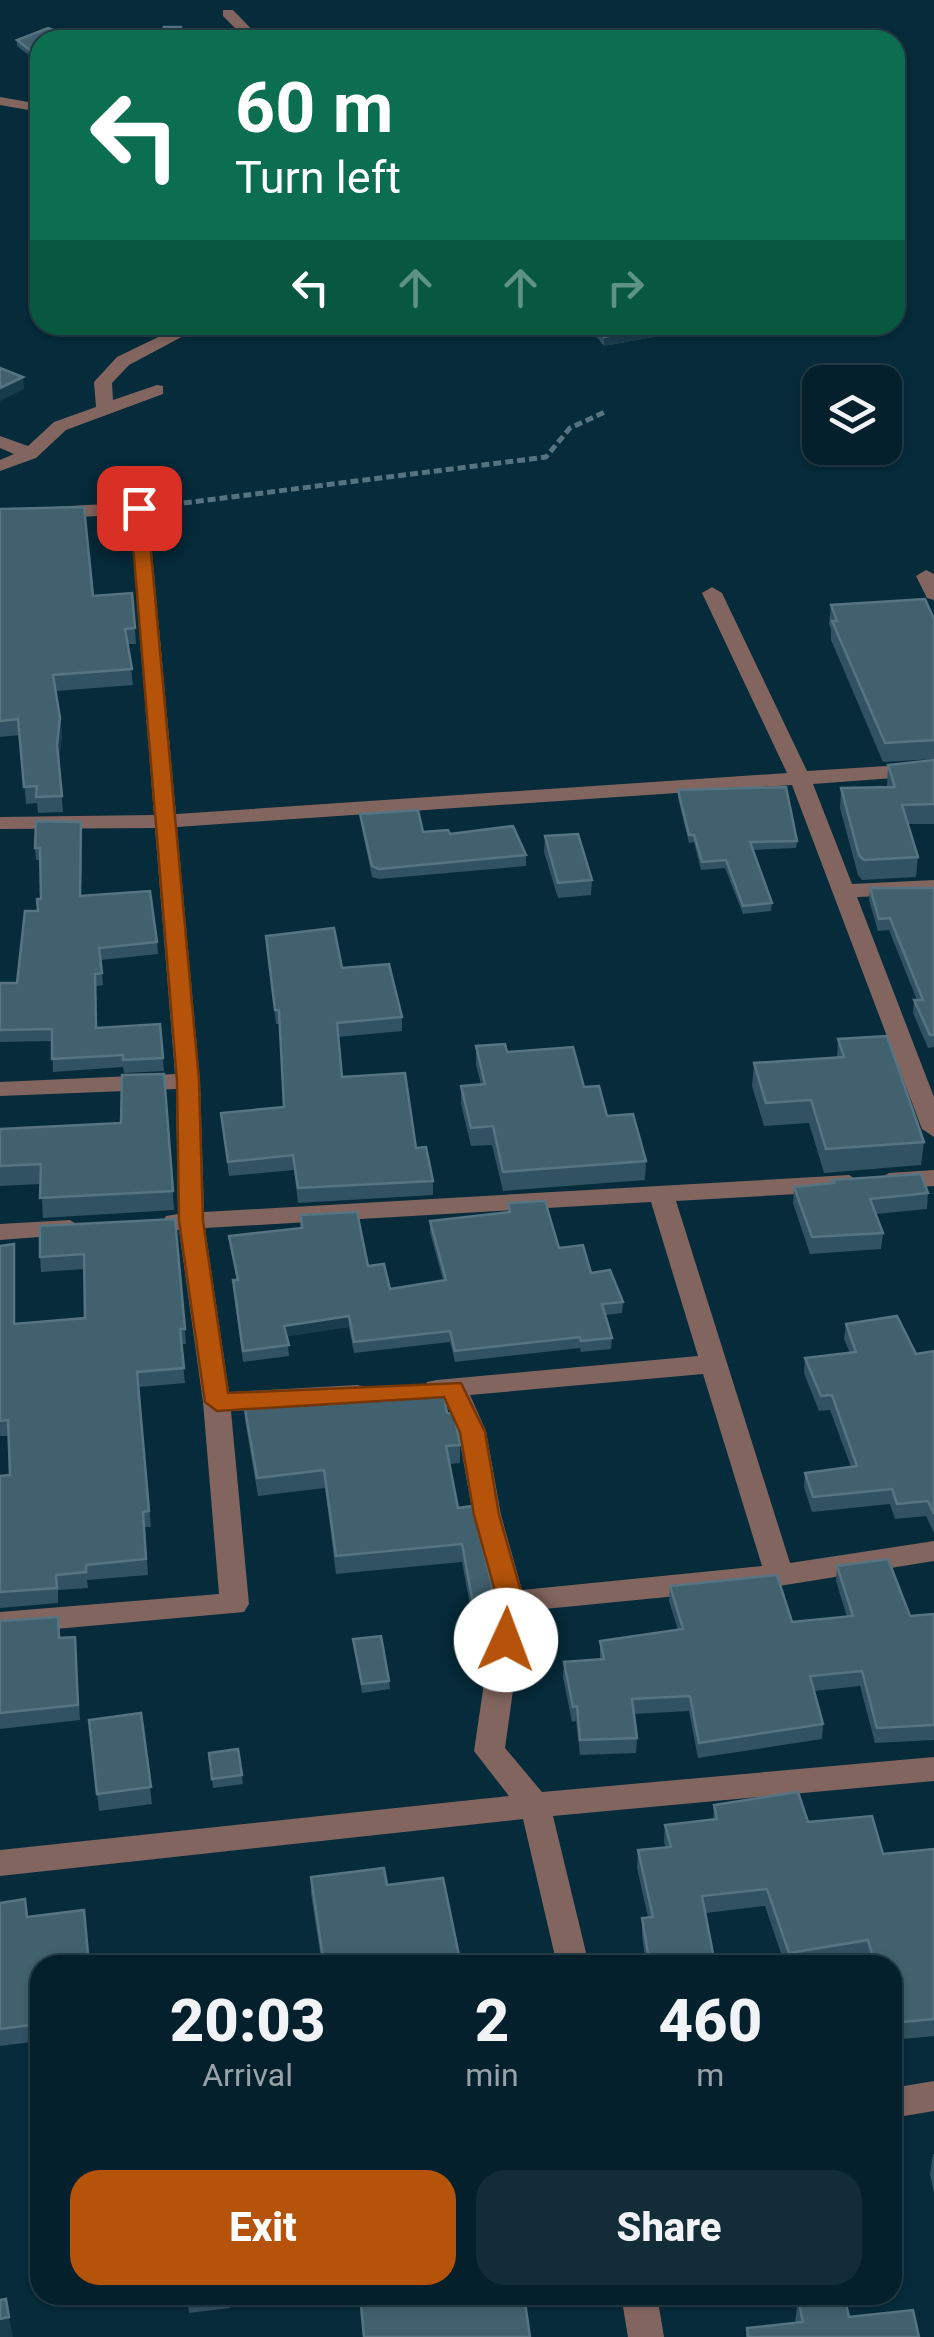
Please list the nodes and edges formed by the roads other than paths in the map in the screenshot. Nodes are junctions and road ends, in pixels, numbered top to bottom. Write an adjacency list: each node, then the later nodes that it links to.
1 (228, 13): 2 (street)
2 (245, 30)
3 (0, 101): 4 (street)
4 (30, 106)
5 (176, 335): 7 (street)
6 (156, 390): 7 (street)
7 (105, 410): 9 (street)
8 (0, 441): 9 (street)
9 (30, 454): 10 (street)
10 (0, 466)
11 (0, 516): 15 (street)
12 (712, 594): 14 (street)
13 (934, 769): 14 (street)
14 (800, 778): 15 (street); 18 (street)
15 (166, 820): 16 (street); 19 (street)
16 (0, 822)
17 (934, 887): 18 (street)
18 (844, 891): 21 (street)
19 (188, 1081): 20 (street); 24 (street)
20 (0, 1089)
21 (934, 1129)
22 (934, 1178): 23 (street)
23 (661, 1194): 24 (street); 28 (street)
24 (191, 1221): 25 (street); 30 (street)
25 (153, 1223)
26 (96, 1226): 27 (street)
27 (0, 1232)
28 (715, 1364): 29 (street); 32 (street)
29 (453, 1388): 30 (street); 33 (street)
30 (217, 1402): 34 (street)
31 (934, 1551): 32 (street)
32 (779, 1575): 33 (street)
33 (511, 1602): 36 (street)
34 (0, 1623)
35 (934, 1769): 36 (street)
36 (535, 1805): 37 (street); 38 (street)
37 (0, 1864)
38 (572, 1955)
39 (934, 2096): 40 (street)
40 (902, 2101)
41 (641, 2305): 42 (street)
42 (646, 2337)

